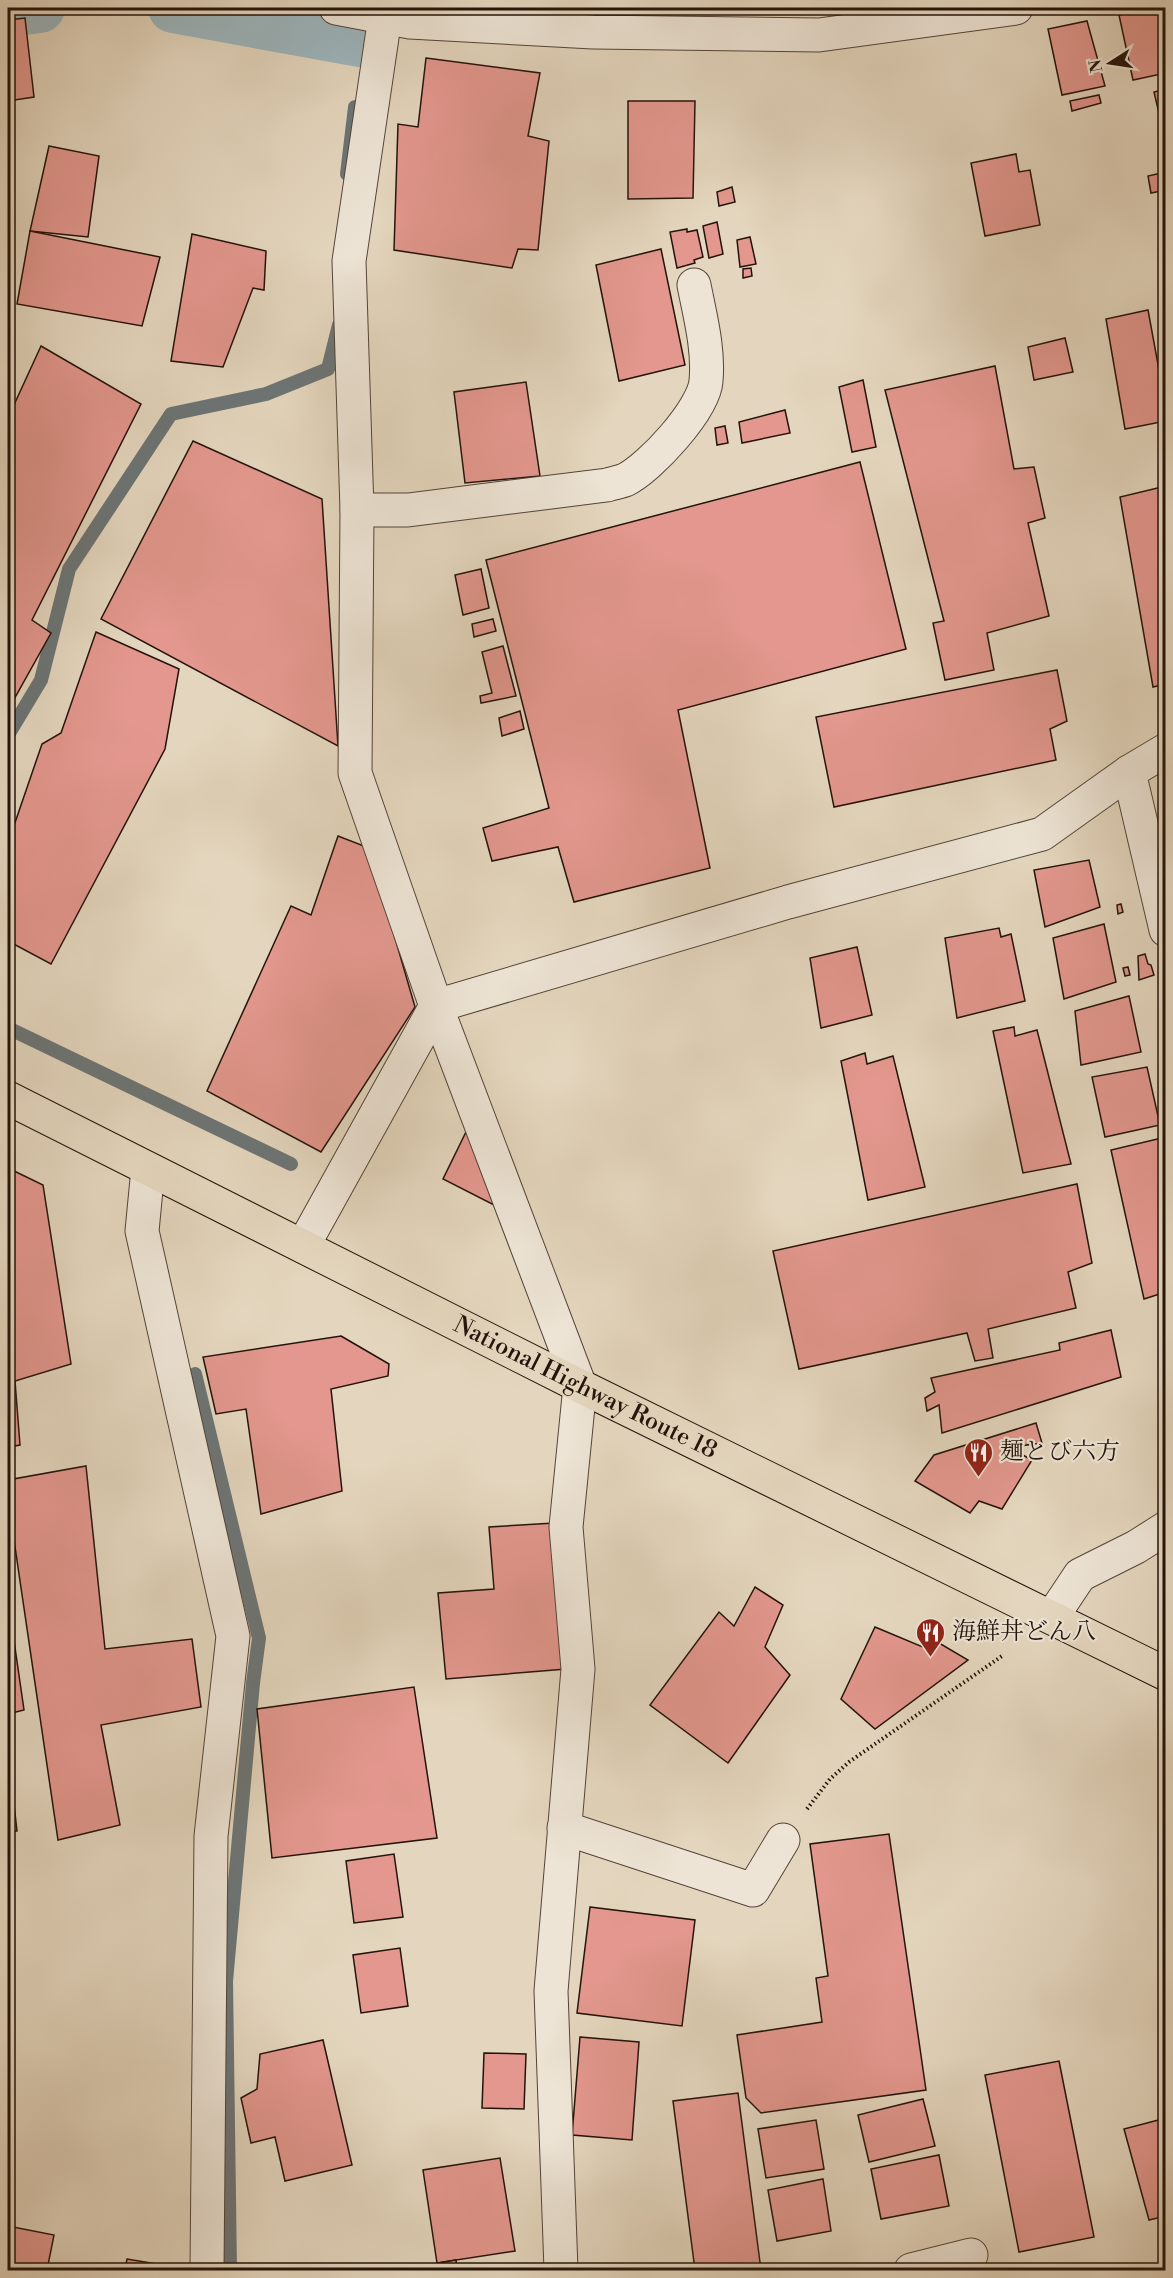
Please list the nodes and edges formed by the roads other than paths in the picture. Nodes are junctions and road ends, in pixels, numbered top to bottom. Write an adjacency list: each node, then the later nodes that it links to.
1 (336, 8): 3 (street)
2 (1016, 8): 3 (street)
3 (385, 17): 5 (street)
4 (694, 285): 5 (street)
5 (357, 510): 9 (street)
6 (1166, 750): 7 (street)
7 (1130, 772): 8 (street); 9 (street)
8 (1166, 930)
9 (436, 1006): 12 (street); 13 (street)
10 (8, 1098): 11 (highway, National Highway Route 18)
11 (148, 1169): 12 (highway, National Highway Route 18); 20 (street)
12 (303, 1246): 13 (highway, National Highway Route 18)
13 (580, 1386): 15 (highway, National Highway Route 18); 17 (street)
14 (1166, 1528): 15 (street)
15 (1052, 1617): 16 (highway, National Highway Route 18)
16 (1166, 1674)
17 (564, 1828): 18 (street); 21 (street)
18 (783, 1840)
19 (971, 2255): 22 (street)
20 (207, 2271)
21 (561, 2271)
22 (911, 2271)

